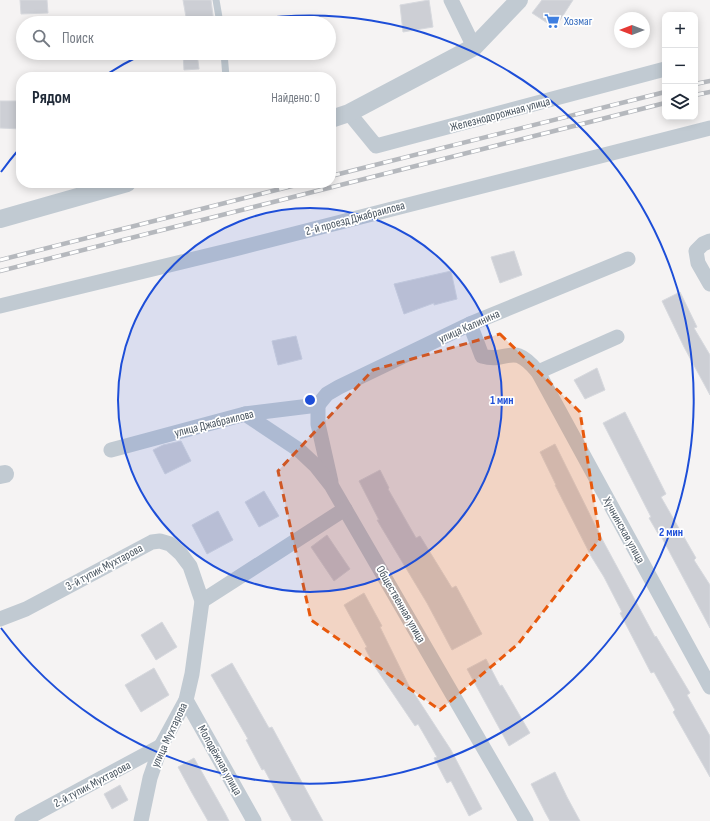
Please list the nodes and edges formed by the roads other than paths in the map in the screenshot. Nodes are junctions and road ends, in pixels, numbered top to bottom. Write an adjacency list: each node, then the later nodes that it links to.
1 (216, 0): 4 (lane)
2 (451, 0): 5 (street)
3 (519, 0): 5 (street)
4 (219, 16)
5 (474, 47): 9 (street)
6 (225, 60): 8 (lane)
7 (662, 70): 9 (street, Железнодорожная улица)
8 (226, 72)
9 (349, 113): 10 (street)
10 (336, 117)
11 (710, 128): 17 (street, 2-й проезд Джабраилова)
12 (109, 188): 13 (street)
13 (0, 219)
14 (710, 240): 16 (street)
15 (628, 259): 18 (street, улица Калинина)
16 (710, 284)
17 (0, 306)
18 (470, 324): 20 (street, Хучнинская улица); 21 (street, улица Калинина)
19 (617, 337): 20 (street)
20 (538, 372): 28 (street, Хучнинская улица)
21 (318, 405): 22 (street, улица Джабраилова); 24 (street)
22 (244, 414): 23 (street, улица Джабраилова); 24 (street, Общественная улица)
23 (111, 450)
24 (331, 485): 25 (street, Общественная улица)
25 (345, 509): 26 (street); 34 (street, Общественная улица)
26 (202, 601): 27 (street, 3-й тупик Мухтарова); 29 (street, улица Мухтарова)
27 (0, 619)
28 (710, 687)
29 (186, 700): 30 (street, улица Мухтарова); 33 (street, Молодёжная улица)
30 (161, 746): 31 (street, 2-й тупик Мухтарова); 32 (street, улица Мухтарова)
31 (22, 821)
32 (141, 821)
33 (254, 821)
34 (526, 821)

